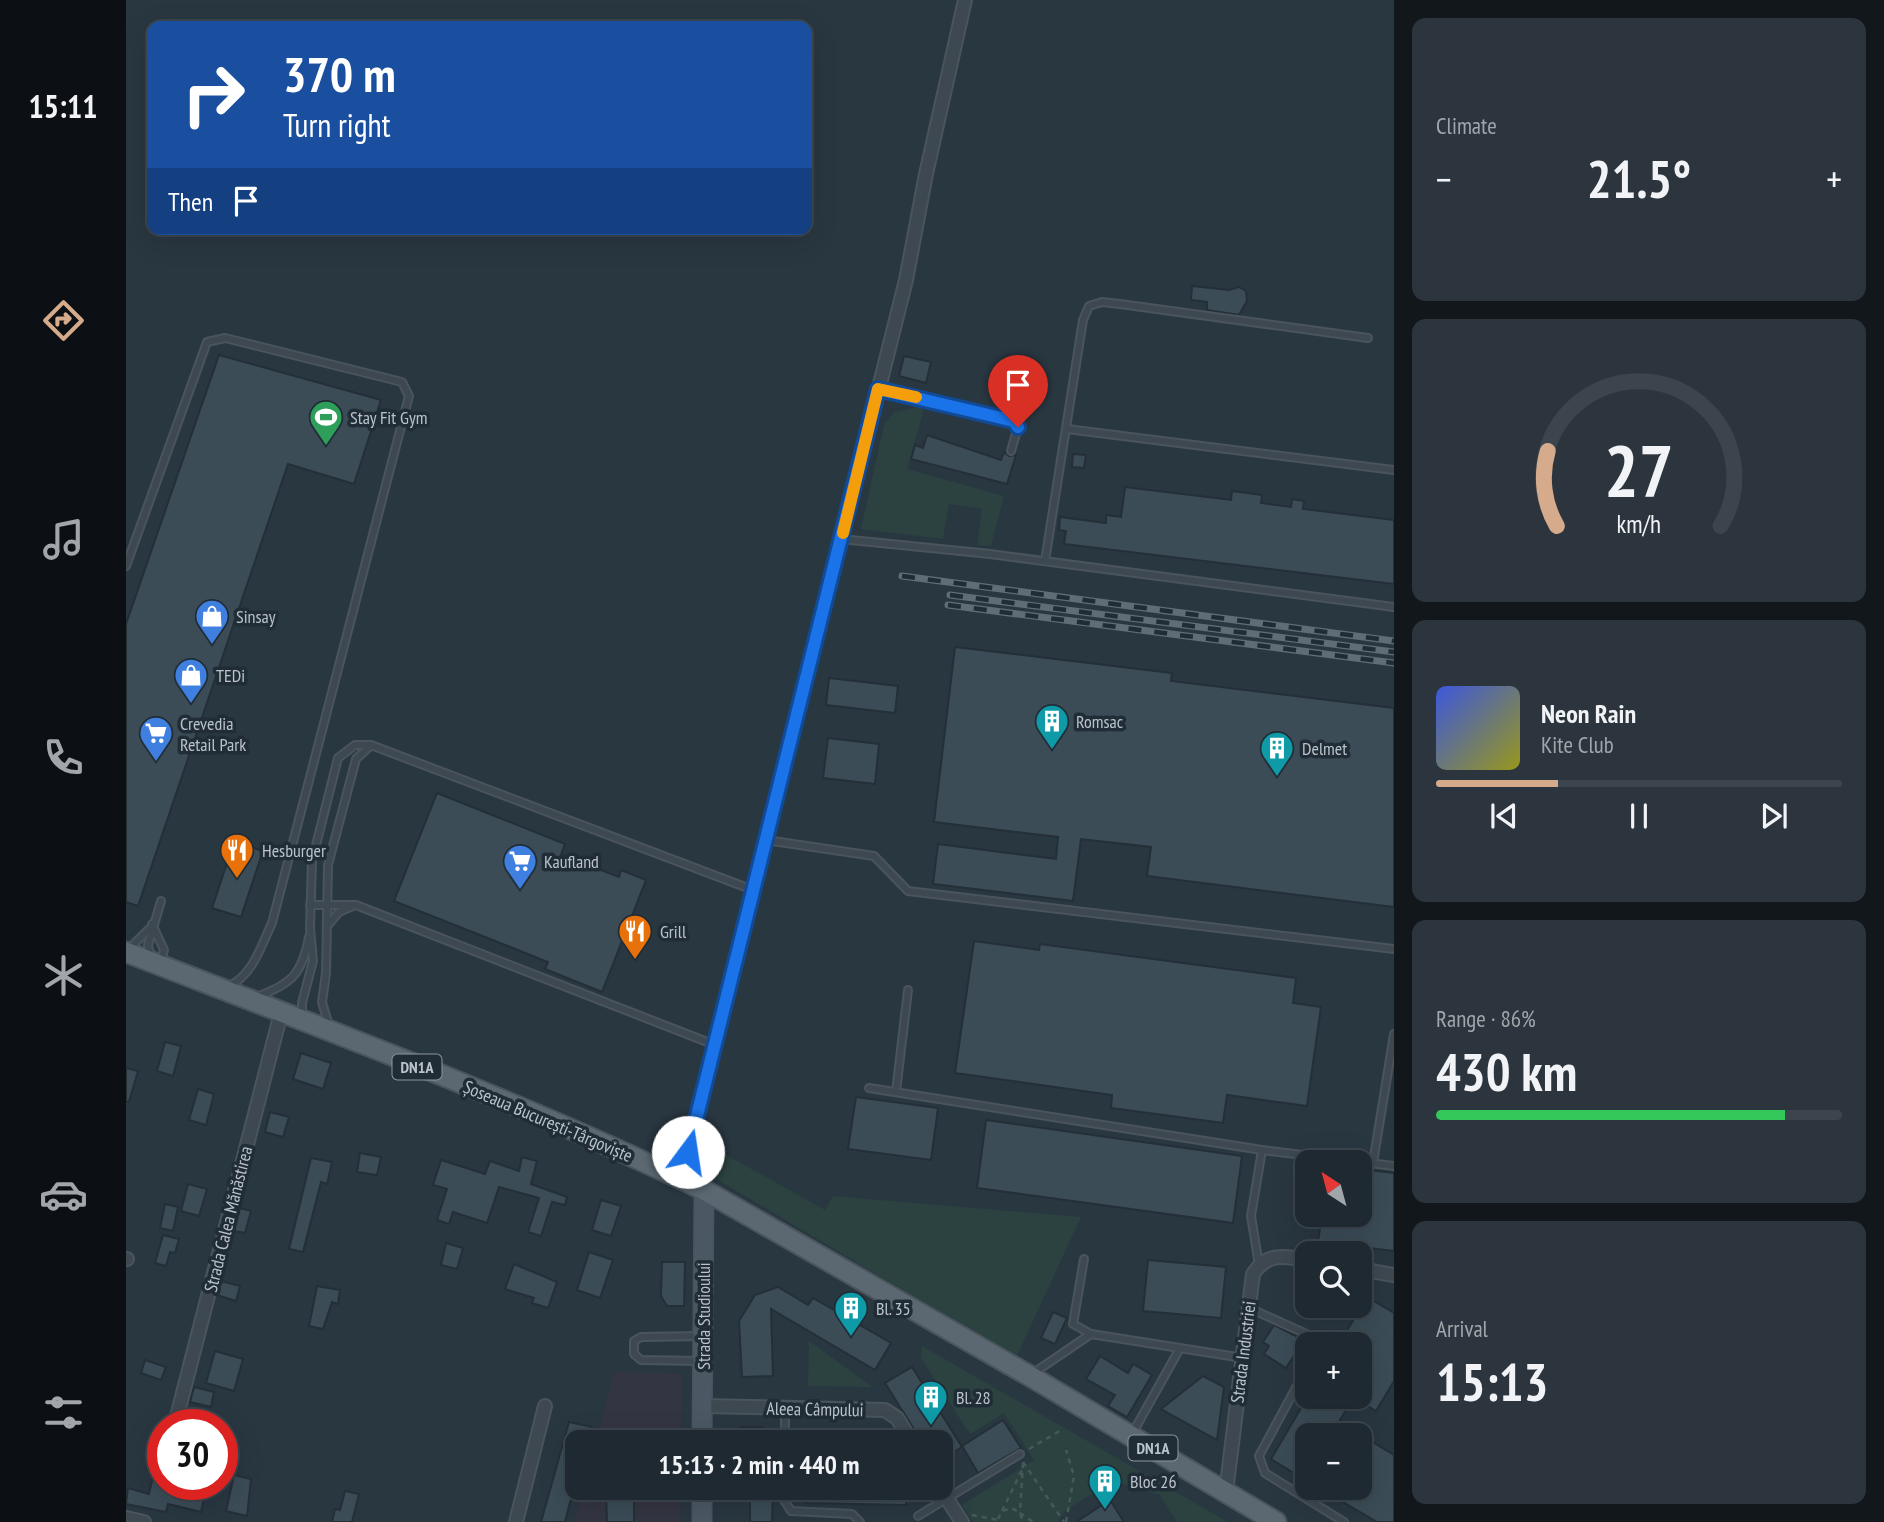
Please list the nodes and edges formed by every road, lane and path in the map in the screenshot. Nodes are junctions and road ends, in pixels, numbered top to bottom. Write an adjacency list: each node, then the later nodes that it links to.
1 (965, 0): 3 (street)
2 (1368, 338): 4 (lane)
3 (878, 389): 5 (lane); 7 (street)
4 (1067, 429): 6 (lane); 8 (lane)
5 (1011, 451)
6 (1394, 470)
7 (841, 539): 8 (lane); 12 (street)
8 (1045, 561): 10 (lane)
9 (126, 566): 24 (lane)
10 (1394, 607)
11 (371, 745): 13 (lane); 15 (lane); 16 (lane)
12 (766, 840): 13 (street); 21 (lane)
13 (753, 890): 31 (street)
14 (161, 901): 18 (lane)
15 (310, 905): 16 (lane); 20 (lane)
16 (328, 905): 17 (lane); 19 (lane)
17 (356, 905): 19 (lane); 31 (lane)
18 (152, 924): 22 (lane); 23 (lane); 23 (lane)
19 (327, 926): 30 (lane)
20 (310, 928): 26 (lane); 28 (lane)
21 (1394, 949)
22 (126, 952): 23 (main road, Șoseaua București-Târgoviște / DN1A)
23 (156, 964): 24 (main road, Șoseaua București-Târgoviște / DN1A)
24 (221, 990): 26 (main road, Șoseaua București-Târgoviște / DN1A)
25 (908, 990): 33 (lane)
26 (247, 1000): 27 (main road, Șoseaua București-Târgoviște / DN1A)
27 (281, 1013): 28 (main road, Șoseaua București-Târgoviște / DN1A); 56 (street, Strada Calea Mănăstirea)
28 (305, 1023): 30 (main road, Șoseaua București-Târgoviște / DN1A)
29 (1394, 1034): 35 (lane)
30 (337, 1035): 37 (main road, Șoseaua București-Târgoviște / DN1A)
31 (715, 1045): 37 (street)
32 (869, 1088): 33 (lane)
33 (896, 1093): 34 (lane)
34 (1262, 1150): 35 (lane); 41 (lane)
35 (1373, 1163): 36 (lane)
36 (1394, 1166)
37 (681, 1179): 38 (main road, Șoseaua București-Târgoviște / DN1A)
38 (704, 1190): 47 (street, Strada Studioului); 51 (main road, Șoseaua București-Târgoviște / DN1A)
39 (1295, 1258): 41 (street)
40 (1084, 1259): 46 (lane)
41 (1259, 1265): 44 (street, Strada Industriei)
42 (1372, 1271): 43 (street)
43 (1394, 1275)
44 (1249, 1308): 45 (lane); 49 (street, Strada Industriei)
45 (1302, 1332)
46 (1091, 1334): 48 (lane); 51 (lane)
47 (703, 1336): 50 (street, Strada Studioului); 50 (lane)
48 (1179, 1350): 49 (lane); 61 (lane)
49 (1243, 1358): 67 (street, Strada Industriei)
50 (703, 1361): 54 (street, Strada Studioului)
51 (1030, 1376): 61 (main road, Șoseaua București-Târgoviște / DN1A)
52 (1295, 1389): 86 (lane)
53 (545, 1406): 79 (street)
54 (703, 1406): 55 (street, Aleea Câmpului); 58 (street, Strada Studioului)
55 (785, 1408): 59 (lane); 60 (street, Aleea Câmpului)
56 (179, 1409)
57 (1063, 1429): 64 (path)
58 (702, 1430)
59 (785, 1430)
60 (904, 1430)
61 (1131, 1436): 67 (main road, Șoseaua București-Târgoviște / DN1A)
62 (1066, 1450): 84 (path)
63 (1020, 1454): 66 (lane)
64 (1023, 1462): 65 (path); 84 (path)
65 (1023, 1468): 72 (path); 73 (path)
66 (953, 1488)
67 (1226, 1492): 85 (main road, Șoseaua București-Târgoviște / DN1A)
68 (702, 1500): 80 (street)
69 (785, 1500): 81 (lane)
70 (935, 1500): 74 (lane)
71 (947, 1500): 75 (street)
72 (1002, 1511): 73 (path); 77 (path)
73 (1020, 1513): 82 (path); 83 (path)
74 (918, 1516)
75 (958, 1517): 77 (path)
76 (126, 1518): 78 (street)
77 (998, 1521)
78 (144, 1522)
79 (516, 1522)
80 (702, 1522)
81 (860, 1522)
82 (1023, 1522)
83 (1033, 1522)
84 (1065, 1522)
85 (1276, 1522)
86 (1344, 1522)

